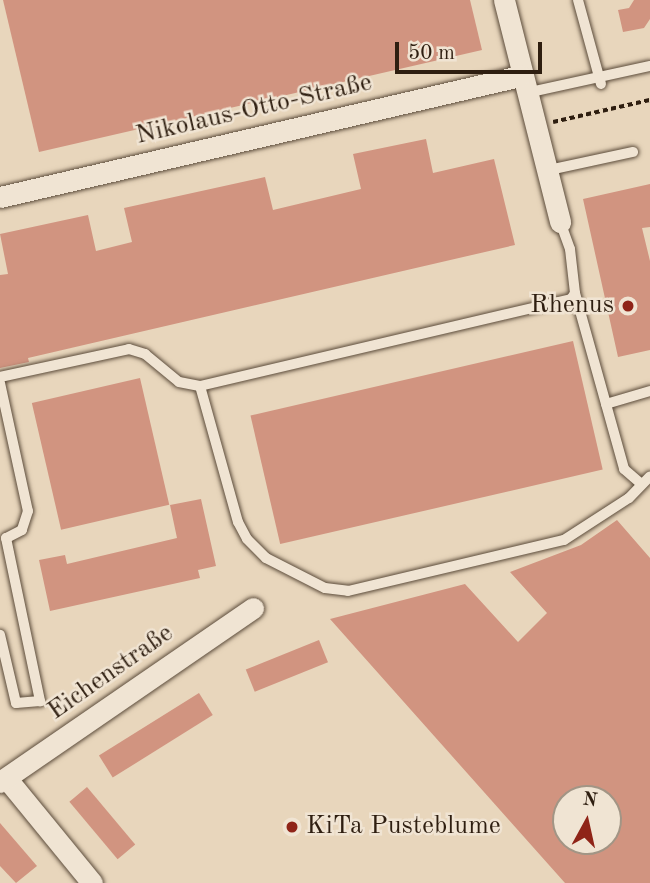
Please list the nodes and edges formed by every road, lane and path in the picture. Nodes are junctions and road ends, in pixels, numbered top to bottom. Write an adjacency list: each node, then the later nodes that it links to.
1 (504, 0): 5 (street)
2 (578, 0): 4 (lane)
3 (650, 66): 4 (lane)
4 (600, 81): 5 (lane)
5 (523, 85): 9 (street); 10 (street, Nikolaus-Otto-Straße)
6 (650, 100): 7 (path)
7 (564, 120)
8 (633, 152): 9 (lane)
9 (549, 170): 11 (street)
10 (0, 197)
11 (560, 222): 12 (lane)
12 (575, 293): 15 (lane); 17 (lane)
13 (0, 377): 15 (lane)
14 (0, 383): 21 (lane)
15 (200, 386): 19 (lane)
16 (650, 391): 17 (lane)
17 (606, 404): 19 (lane)
18 (650, 476): 19 (lane)
19 (641, 484)
20 (253, 608): 22 (street, Eichenstraße)
21 (0, 635)
22 (3, 781): 23 (street)
23 (92, 883)

